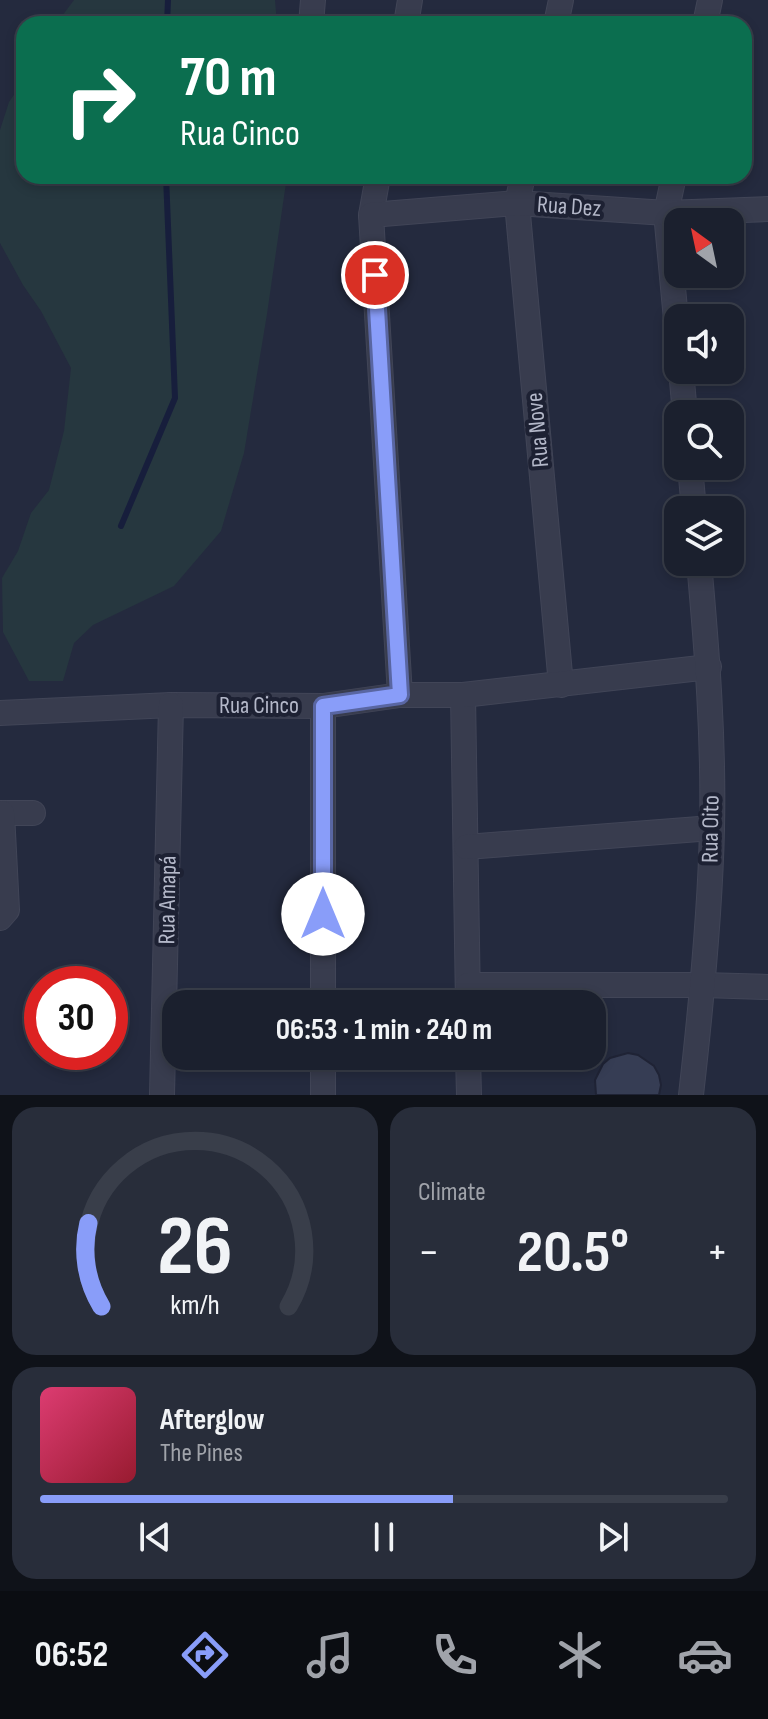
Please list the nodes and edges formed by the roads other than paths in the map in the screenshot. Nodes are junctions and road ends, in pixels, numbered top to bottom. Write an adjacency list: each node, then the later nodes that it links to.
1 (377, 184): 9 (street)
2 (521, 184): 4 (street, Rua Nove)
3 (672, 184): 5 (street)
4 (517, 203): 8 (street, Rua Dez); 9 (street, Rua Dez); 12 (street, Rua Nove)
5 (667, 208)
6 (768, 209): 7 (street, Rua Dez)
7 (744, 210)
8 (664, 213)
9 (371, 215): 13 (street)
10 (700, 576): 11 (street, Rua Oito)
11 (709, 667): 12 (street, Rua Cinco); 20 (street, Rua Oito)
12 (561, 685): 14 (street, Rua Cinco)
13 (400, 695): 14 (street, Rua Cinco); 16 (street, Rua Cinco)
14 (463, 695): 21 (street)
15 (171, 705): 16 (street, Rua Cinco); 17 (street, Rua Cinco); 30 (street, Rua Amapá)
16 (323, 706): 25 (street)
17 (0, 713)
18 (1, 813): 19 (street); 22 (street)
19 (33, 813)
20 (712, 828): 21 (street); 23 (street, Rua Oito)
21 (466, 847): 26 (street)
22 (0, 918)
23 (703, 985): 24 (street); 27 (street); 33 (street, Rua Oito)
24 (768, 987)
25 (323, 990)
26 (468, 990)
27 (586, 990)
28 (323, 1070): 31 (street)
29 (468, 1070): 32 (street)
30 (162, 1095)
31 (323, 1095)
32 (469, 1095)
33 (691, 1095)

